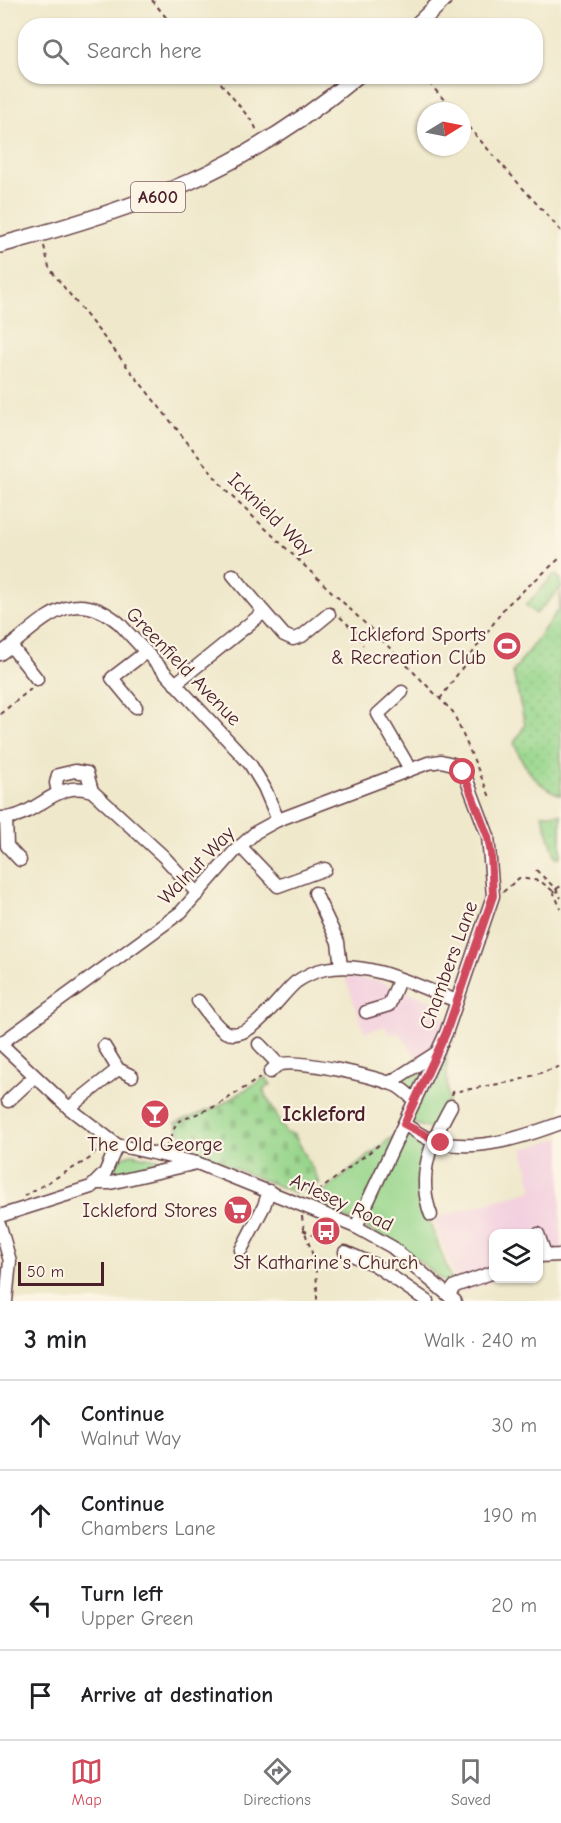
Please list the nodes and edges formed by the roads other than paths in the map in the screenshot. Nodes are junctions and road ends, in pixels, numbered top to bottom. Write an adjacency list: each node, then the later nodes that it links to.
1 (443, 0): 2 (main road)
2 (424, 18)
3 (347, 84): 4 (main road, A600)
4 (0, 245)
5 (233, 575): 6 (street)
6 (264, 612): 7 (street); 12 (street)
7 (329, 614)
8 (11, 646): 9 (street, Greenfield Avenue); 10 (street, Greenfield Avenue); 11 (street)
9 (146, 652): 12 (street, Greenfield Avenue); 14 (street)
10 (0, 654)
11 (37, 679)
12 (175, 684): 18 (street, Greenfield Avenue)
13 (402, 692): 15 (street)
14 (136, 707)
15 (410, 769): 16 (street, Walnut Way); 18 (street, Walnut Way)
16 (480, 813): 27 (street, Chambers Lane)
17 (3, 819): 20 (street); 23 (street)
18 (278, 820): 19 (street, Walnut Way)
19 (240, 846): 21 (street); 23 (street, Walnut Way)
20 (20, 860)
21 (326, 869)
22 (315, 893): 24 (street)
23 (198, 894): 29 (street, Walnut Way)
24 (341, 967): 25 (street); 26 (street)
25 (399, 980): 27 (street); 28 (street)
26 (198, 1001)
27 (457, 1001): 32 (street, Chambers Lane)
28 (366, 1012)
29 (0, 1043): 35 (street)
30 (260, 1044): 36 (street)
31 (104, 1046): 33 (street)
32 (436, 1053): 36 (street); 38 (street, Chambers Lane)
33 (118, 1069): 34 (street); 40 (street)
34 (132, 1076)
35 (34, 1077): 37 (street); 40 (street)
36 (389, 1083): 38 (street)
37 (8, 1101)
38 (415, 1101): 42 (street, Chambers Lane)
39 (451, 1106): 43 (street)
40 (69, 1108): 44 (street)
41 (561, 1123): 43 (street)
42 (404, 1124): 43 (street); 51 (street, Chambers Lane)
43 (432, 1140): 49 (street)
44 (112, 1142): 45 (street, Arlesey Road); 46 (street)
45 (198, 1163): 46 (street); 47 (street, Arlesey Road)
46 (97, 1183): 48 (street)
47 (269, 1191): 51 (street, Arlesey Road); 52 (street)
48 (6, 1214)
49 (431, 1215)
50 (0, 1226): 60 (street)
51 (356, 1227): 56 (street, Arlesey Road)
52 (241, 1250)
53 (345, 1252): 58 (street)
54 (543, 1255): 55 (street)
55 (561, 1255)
56 (417, 1269): 58 (street); 59 (street, Arlesey Road)
57 (489, 1274): 59 (street)
58 (404, 1282): 61 (street)
59 (452, 1298)
60 (6, 1301)
61 (427, 1301)

